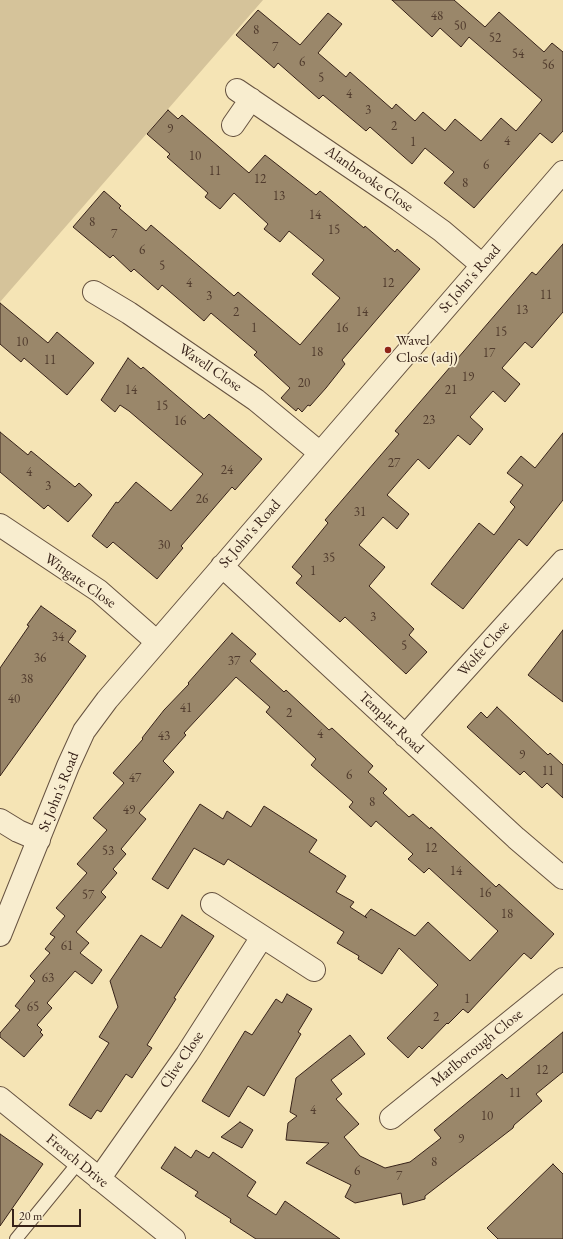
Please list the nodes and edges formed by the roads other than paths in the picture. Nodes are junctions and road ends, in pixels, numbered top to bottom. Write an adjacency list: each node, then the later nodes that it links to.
1 (233, 125): 3 (street, Alanbrooke Close)
2 (563, 172): 3 (street, St John's Road)
3 (482, 265): 5 (street, St John's Road)
4 (94, 292): 5 (street, Wavell Close)
5 (320, 453): 7 (street, St John's Road)
6 (0, 525): 9 (street, Wingate Close)
7 (222, 566): 9 (street, St John's Road); 10 (street, Templar Road)
8 (562, 566): 10 (street, Wolfe Close)
9 (157, 642): 12 (street, St John's Road)
10 (405, 736): 13 (street, Templar Road)
11 (0, 820): 12 (street)
12 (39, 840): 15 (street, St John's Road)
13 (563, 878)
14 (212, 904): 16 (street)
15 (0, 935)
16 (262, 937): 17 (street); 22 (street, Clive Close)
17 (314, 970)
18 (563, 979): 20 (street, Marlborough Close)
19 (0, 1098): 21 (street, French Drive)
20 (392, 1118)
21 (78, 1163): 22 (street, French Drive); 23 (lane)
22 (98, 1179): 24 (street, French Drive)
23 (16, 1239)
24 (174, 1239)

